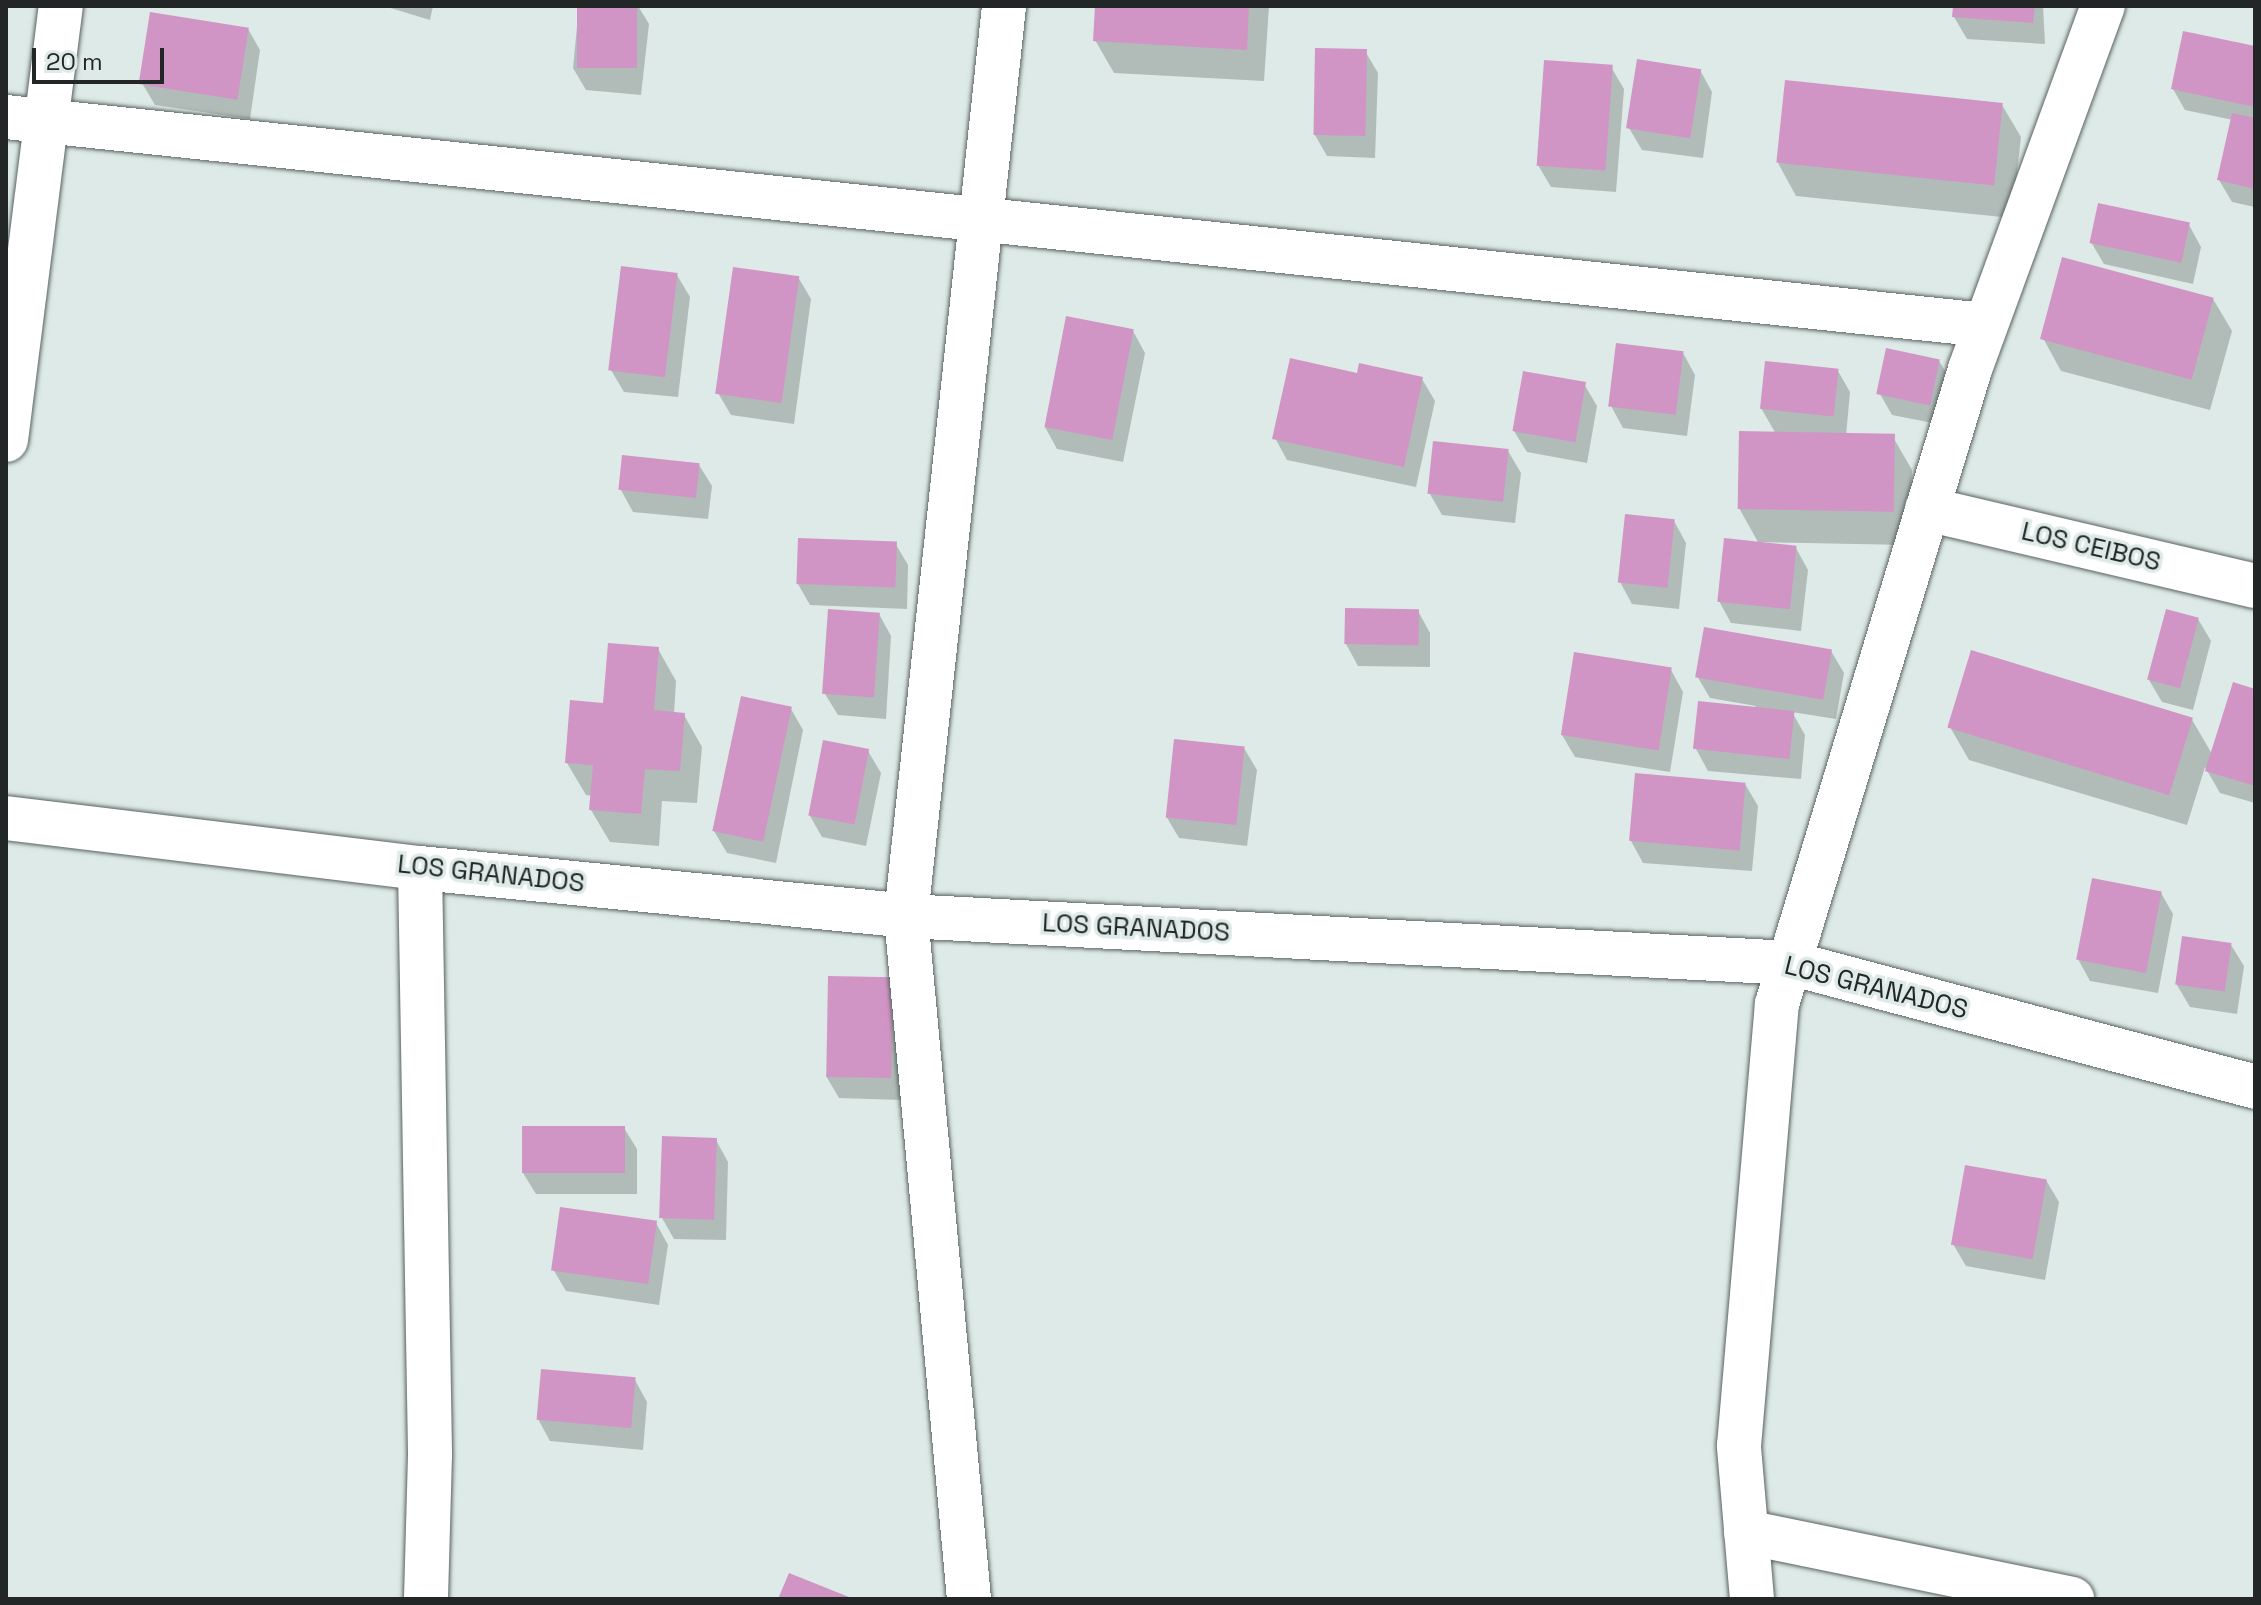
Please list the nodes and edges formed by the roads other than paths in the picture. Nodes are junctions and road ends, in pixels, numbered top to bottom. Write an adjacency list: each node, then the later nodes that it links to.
1 (61, 6): 4 (street)
2 (1004, 6): 5 (street)
3 (2103, 6): 6 (street)
4 (26, 118): 5 (street); 7 (street)
5 (981, 221): 6 (street); 12 (street)
6 (1985, 325): 8 (street)
7 (6, 440)
8 (1927, 509): 9 (street, LOS CEIBOS); 13 (street)
9 (2255, 586)
10 (6, 818): 11 (street, LOS GRANADOS)
11 (420, 868): 12 (street, LOS GRANADOS); 16 (street)
12 (906, 916): 13 (street, LOS GRANADOS); 17 (street)
13 (1790, 963): 14 (street, LOS GRANADOS); 15 (street)
14 (2255, 1087)
15 (1746, 1532): 18 (street); 19 (street)
16 (426, 1599)
17 (969, 1599)
18 (1752, 1599)
19 (2072, 1599)

